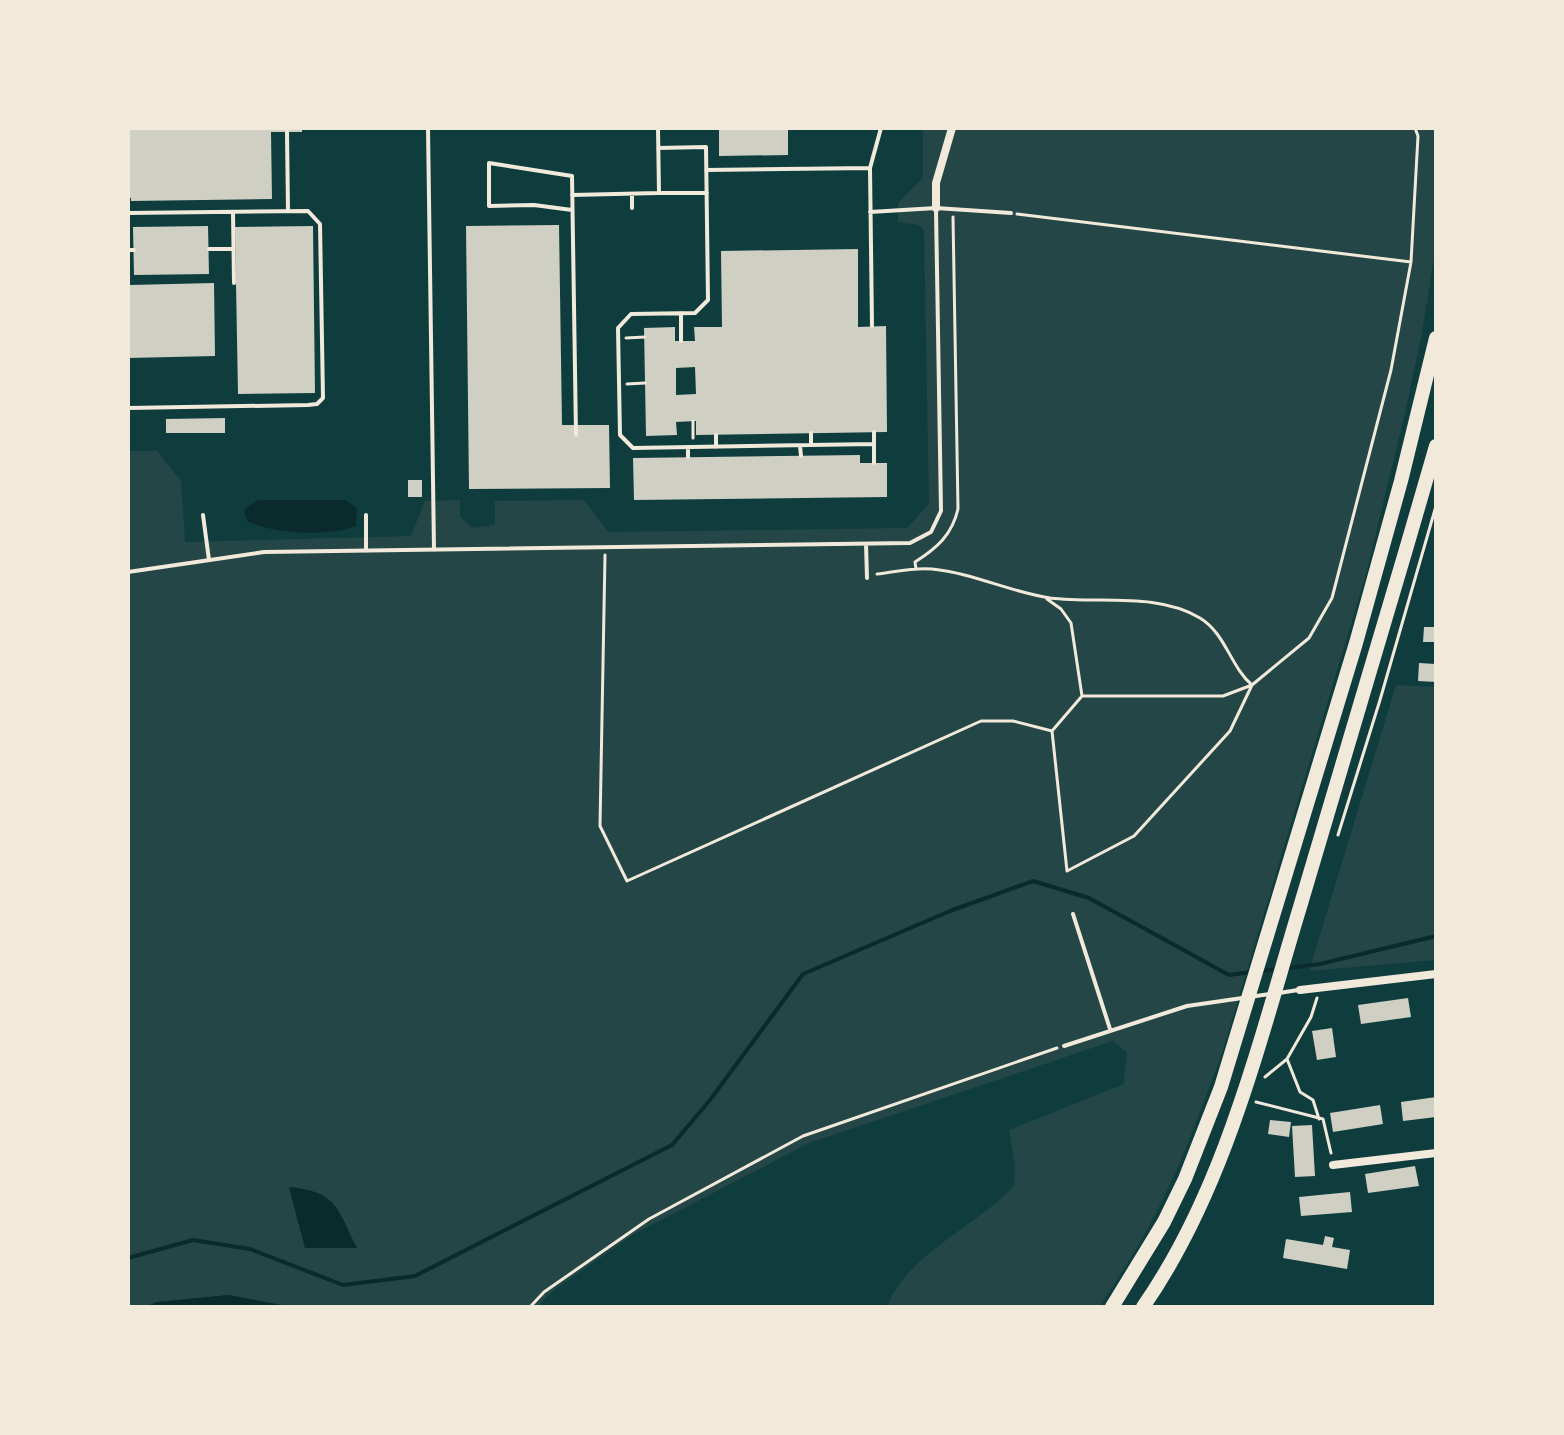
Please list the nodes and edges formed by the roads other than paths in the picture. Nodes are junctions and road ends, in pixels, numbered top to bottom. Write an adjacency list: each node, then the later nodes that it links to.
1 (428, 128): 45 (lane)
2 (658, 128): 6 (lane)
3 (881, 128): 7 (lane)
4 (952, 128): 14 (street)
5 (287, 132): 16 (lane)
6 (658, 148): 8 (lane); 9 (lane)
7 (870, 168): 8 (lane); 18 (lane)
8 (706, 170): 10 (lane)
9 (659, 193): 10 (lane); 11 (lane)
10 (707, 193): 24 (lane)
11 (632, 194): 12 (lane); 13 (lane)
12 (572, 195): 15 (lane); 15 (lane)
13 (632, 208)
14 (936, 208): 18 (lane); 20 (lane); 44 (lane)
15 (572, 210): 31 (lane)
16 (288, 211): 17 (lane); 28 (lane)
17 (233, 212): 19 (lane); 22 (lane)
18 (870, 212): 25 (lane)
19 (128, 213)
20 (1011, 213)
21 (209, 249): 22 (lane)
22 (233, 249): 23 (lane)
23 (234, 283)
24 (681, 313): 27 (lane); 37 (lane)
25 (872, 326)
26 (1436, 338): 57 (highway)
27 (681, 341)
28 (128, 408)
29 (874, 432): 33 (lane)
30 (811, 433): 34 (lane)
31 (576, 435)
32 (716, 435): 38 (lane)
33 (874, 444): 34 (lane); 41 (lane)
34 (811, 445): 35 (lane)
35 (800, 446): 38 (lane); 39 (lane)
36 (1436, 446): 58 (highway)
37 (690, 447): 38 (lane); 40 (lane)
38 (716, 447)
39 (801, 456)
40 (688, 457)
41 (874, 463)
42 (203, 515): 47 (lane)
43 (366, 515): 46 (lane)
44 (866, 544): 45 (lane); 49 (lane)
45 (434, 550): 46 (lane)
46 (366, 551): 47 (lane)
47 (209, 560): 48 (lane)
48 (128, 572)
49 (867, 576)
50 (1073, 914): 53 (lane)
51 (1436, 974): 52 (street)
52 (1300, 990): 53 (lane)
53 (1110, 1029): 54 (lane)
54 (1064, 1046)
55 (1436, 1153): 56 (street)
56 (1333, 1165)
57 (1112, 1307)
58 (1143, 1307)

